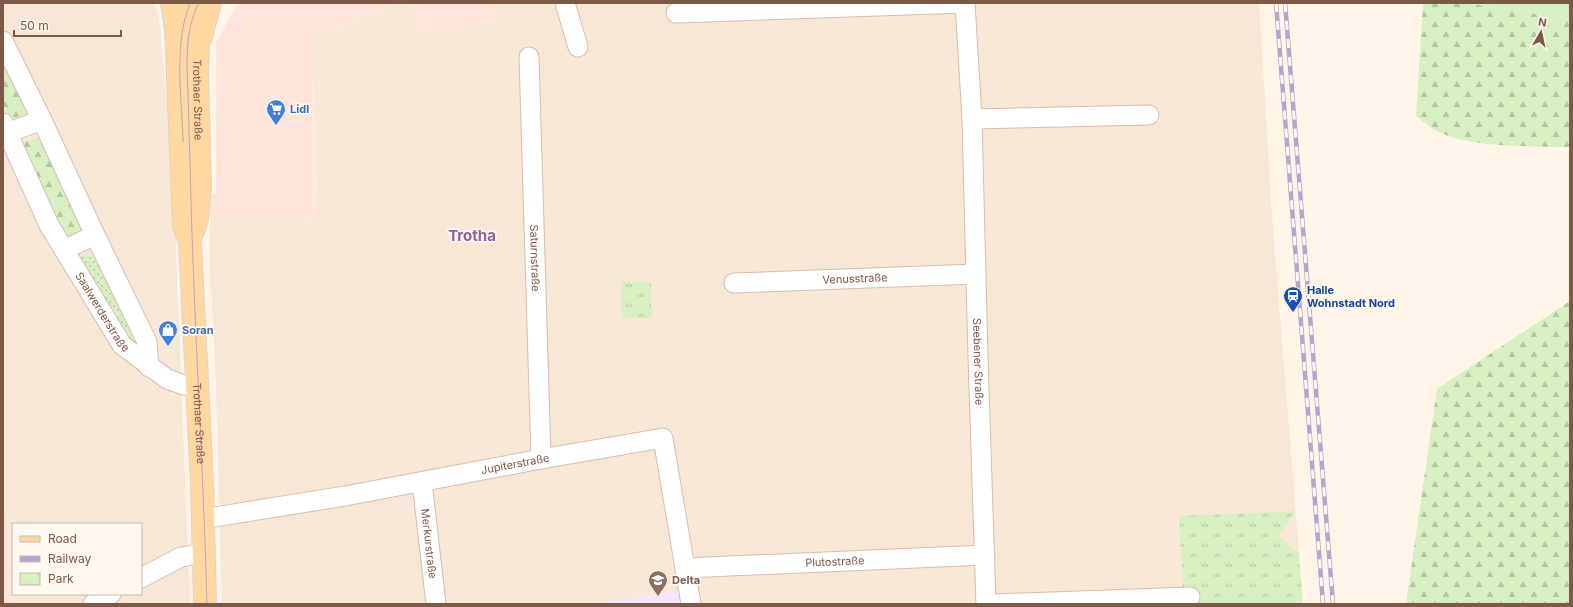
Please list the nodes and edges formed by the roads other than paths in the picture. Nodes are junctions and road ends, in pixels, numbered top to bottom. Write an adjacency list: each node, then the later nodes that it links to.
1 (172, 3): 16 (main road, Trothaer Straße)
2 (193, 3): 8 (main road, Trothaer Straße)
3 (210, 3): 8 (main road)
4 (565, 3): 9 (street)
5 (965, 3): 6 (street); 12 (street, Seebener Straße)
6 (676, 13)
7 (3, 41): 13 (street, Saalwerderstraße)
8 (198, 44): 16 (main road, Trothaer Straße)
9 (578, 47)
10 (529, 57): 22 (street, Saturnstraße)
11 (1149, 116): 12 (street)
12 (972, 119): 18 (street, Seebener Straße)
13 (42, 120): 14 (street, Saalwerderstraße); 15 (street, Saalwerderstraße)
14 (5, 128): 17 (street, Saalwerderstraße)
15 (95, 235): 17 (street); 20 (street, Saalwerderstraße)
16 (190, 243): 21 (main road, Trothaer Straße)
17 (64, 250): 20 (street, Saalwerderstraße)
18 (976, 274): 19 (street, Venusstraße); 26 (street, Seebener Straße)
19 (734, 283)
20 (149, 366): 21 (street, Saalwerderstraße)
21 (197, 386): 24 (main road, Trothaer Straße)
22 (541, 460): 23 (street, Jupiterstraße); 27 (street, Jupiterstraße)
23 (422, 482): 24 (street, Jupiterstraße); 33 (street, Merkurstraße)
24 (202, 519): 25 (main road, Trothaer Straße)
25 (203, 553): 28 (street); 32 (main road, Trothaer Straße)
26 (985, 555): 27 (street, Plutostraße); 35 (street, Seebener Straße)
27 (685, 568): 34 (street, Jupiterstraße)
28 (142, 577)
29 (109, 595): 31 (street)
30 (1190, 597): 36 (street)
31 (93, 604)
32 (205, 604)
33 (436, 604)
34 (691, 604)
35 (986, 604)
36 (993, 604)

